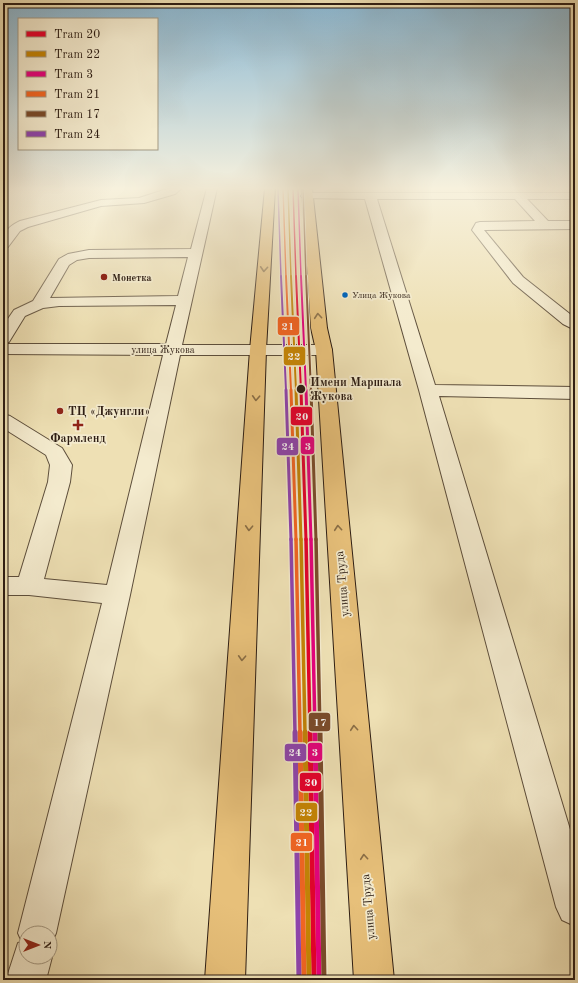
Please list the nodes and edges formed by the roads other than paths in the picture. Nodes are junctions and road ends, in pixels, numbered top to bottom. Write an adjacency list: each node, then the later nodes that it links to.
1 (11, 234): 7 (street)
2 (201, 234): 8 (street)
3 (267, 234): 14 (main road, one-way to 14)
4 (310, 234): 15 (main road, улица Труда, one-way to 4)
5 (381, 234): 16 (street)
6 (483, 234): 11 (street)
7 (3, 244)
8 (196, 253): 9 (street); 10 (street)
9 (185, 300): 10 (street); 13 (street)
10 (38, 304): 12 (street)
11 (575, 324)
12 (4, 349): 13 (street, улица Жукова)
13 (172, 350): 14 (street, улица Жукова); 21 (street)
14 (258, 350): 15 (street, улица Жукова); 26 (main road, one-way to 26)
15 (324, 350): 27 (main road, улица Труда, one-way to 15)
16 (428, 390): 17 (street); 22 (street)
17 (575, 393)
18 (3, 420): 20 (street)
19 (3, 586): 20 (street)
20 (29, 586): 21 (street)
21 (117, 595): 23 (street)
22 (575, 907)
23 (39, 925)
24 (30, 965): 25 (street)
25 (26, 980)
26 (225, 980)
27 (374, 980)

